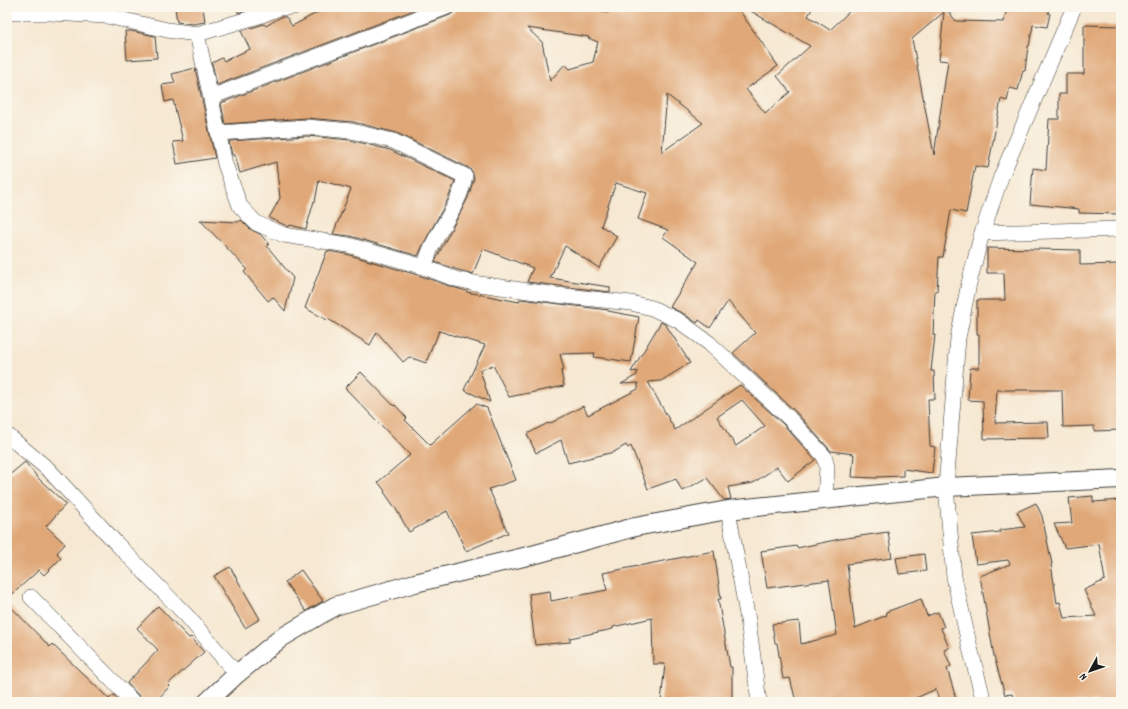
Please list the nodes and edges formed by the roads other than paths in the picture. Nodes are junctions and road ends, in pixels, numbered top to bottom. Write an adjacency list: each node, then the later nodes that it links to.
1 (293, 7): 5 (street)
2 (447, 7): 6 (street)
3 (1074, 7): 9 (street)
4 (14, 13): 5 (street)
5 (197, 34): 6 (street)
6 (211, 97): 7 (street)
7 (219, 132): 10 (street); 10 (street)
8 (1121, 229): 9 (street)
9 (982, 233): 13 (street)
10 (424, 267): 14 (street)
11 (7, 435): 17 (street)
12 (1121, 479): 13 (street)
13 (946, 487): 14 (street); 21 (street)
14 (825, 500): 15 (street)
15 (728, 510): 17 (street); 20 (street)
16 (31, 598): 18 (street)
17 (237, 674): 19 (street)
18 (133, 702)
19 (206, 702)
20 (759, 702)
21 (984, 702)

